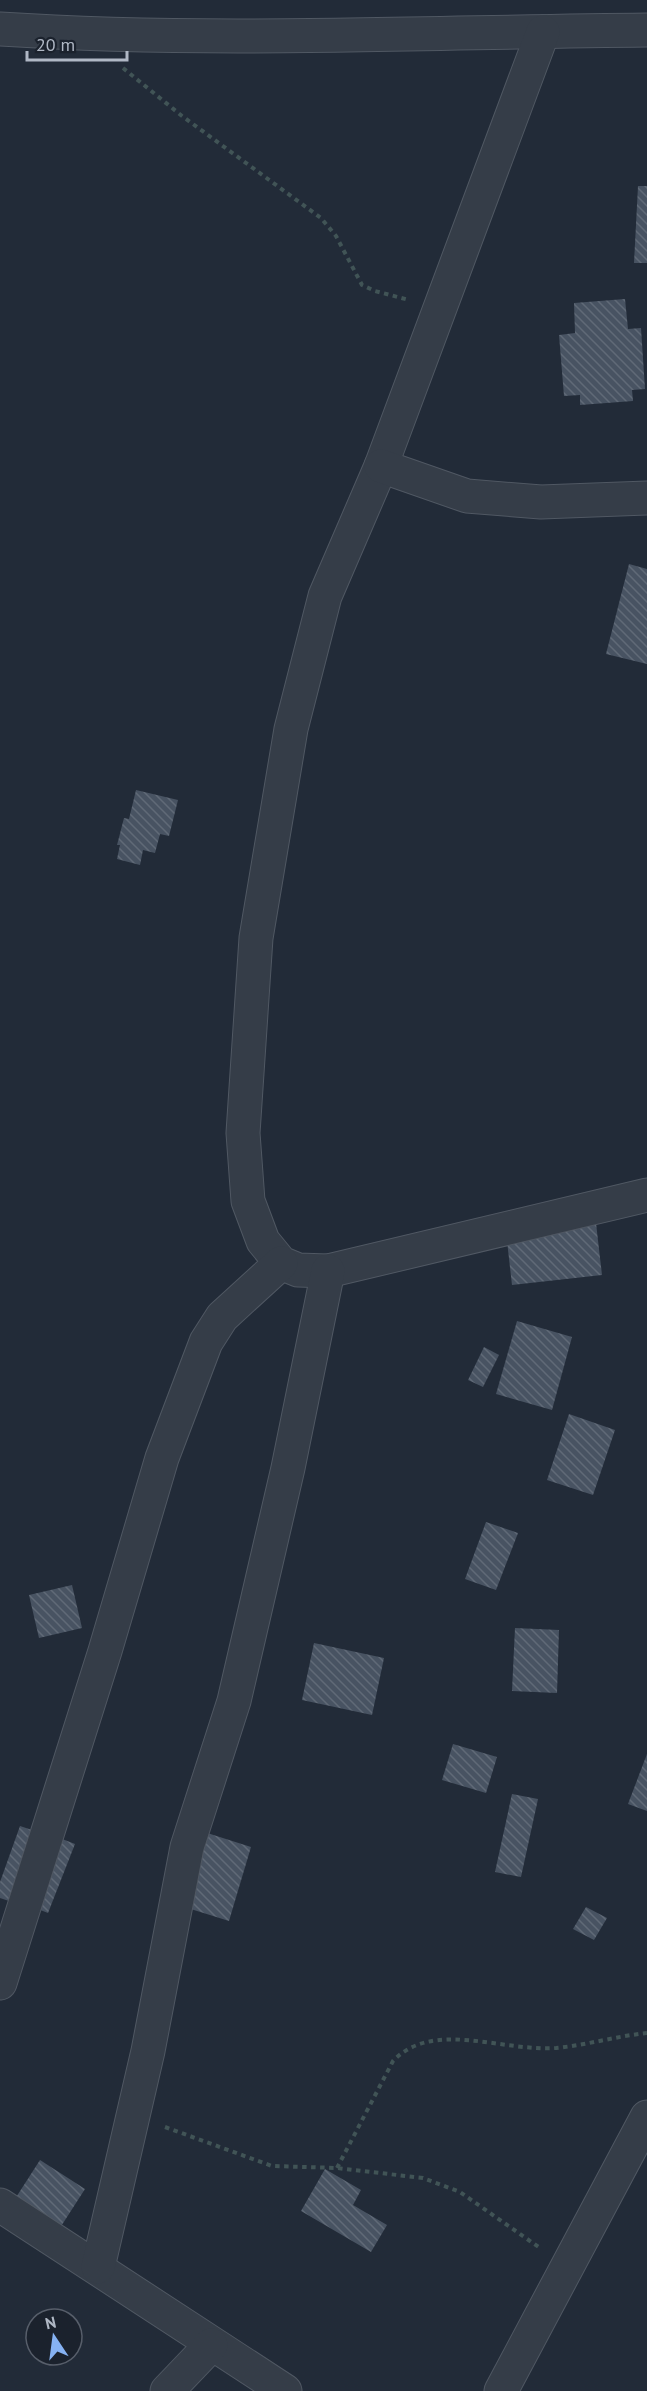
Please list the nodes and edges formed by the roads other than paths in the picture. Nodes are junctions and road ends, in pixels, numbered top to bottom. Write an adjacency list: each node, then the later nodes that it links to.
1 (0, 29): 3 (street)
2 (647, 30): 3 (street)
3 (543, 32): 4 (street)
4 (381, 466): 5 (street); 7 (street)
5 (647, 498)
6 (647, 1195): 8 (street)
7 (281, 1263): 8 (street); 9 (street)
8 (328, 1271): 12 (street)
9 (0, 1983)
10 (647, 2117): 16 (street)
11 (0, 2205): 12 (street)
12 (98, 2267): 13 (street)
13 (211, 2345): 14 (street); 15 (street)
14 (167, 2391)
15 (285, 2391)
16 (501, 2391)

